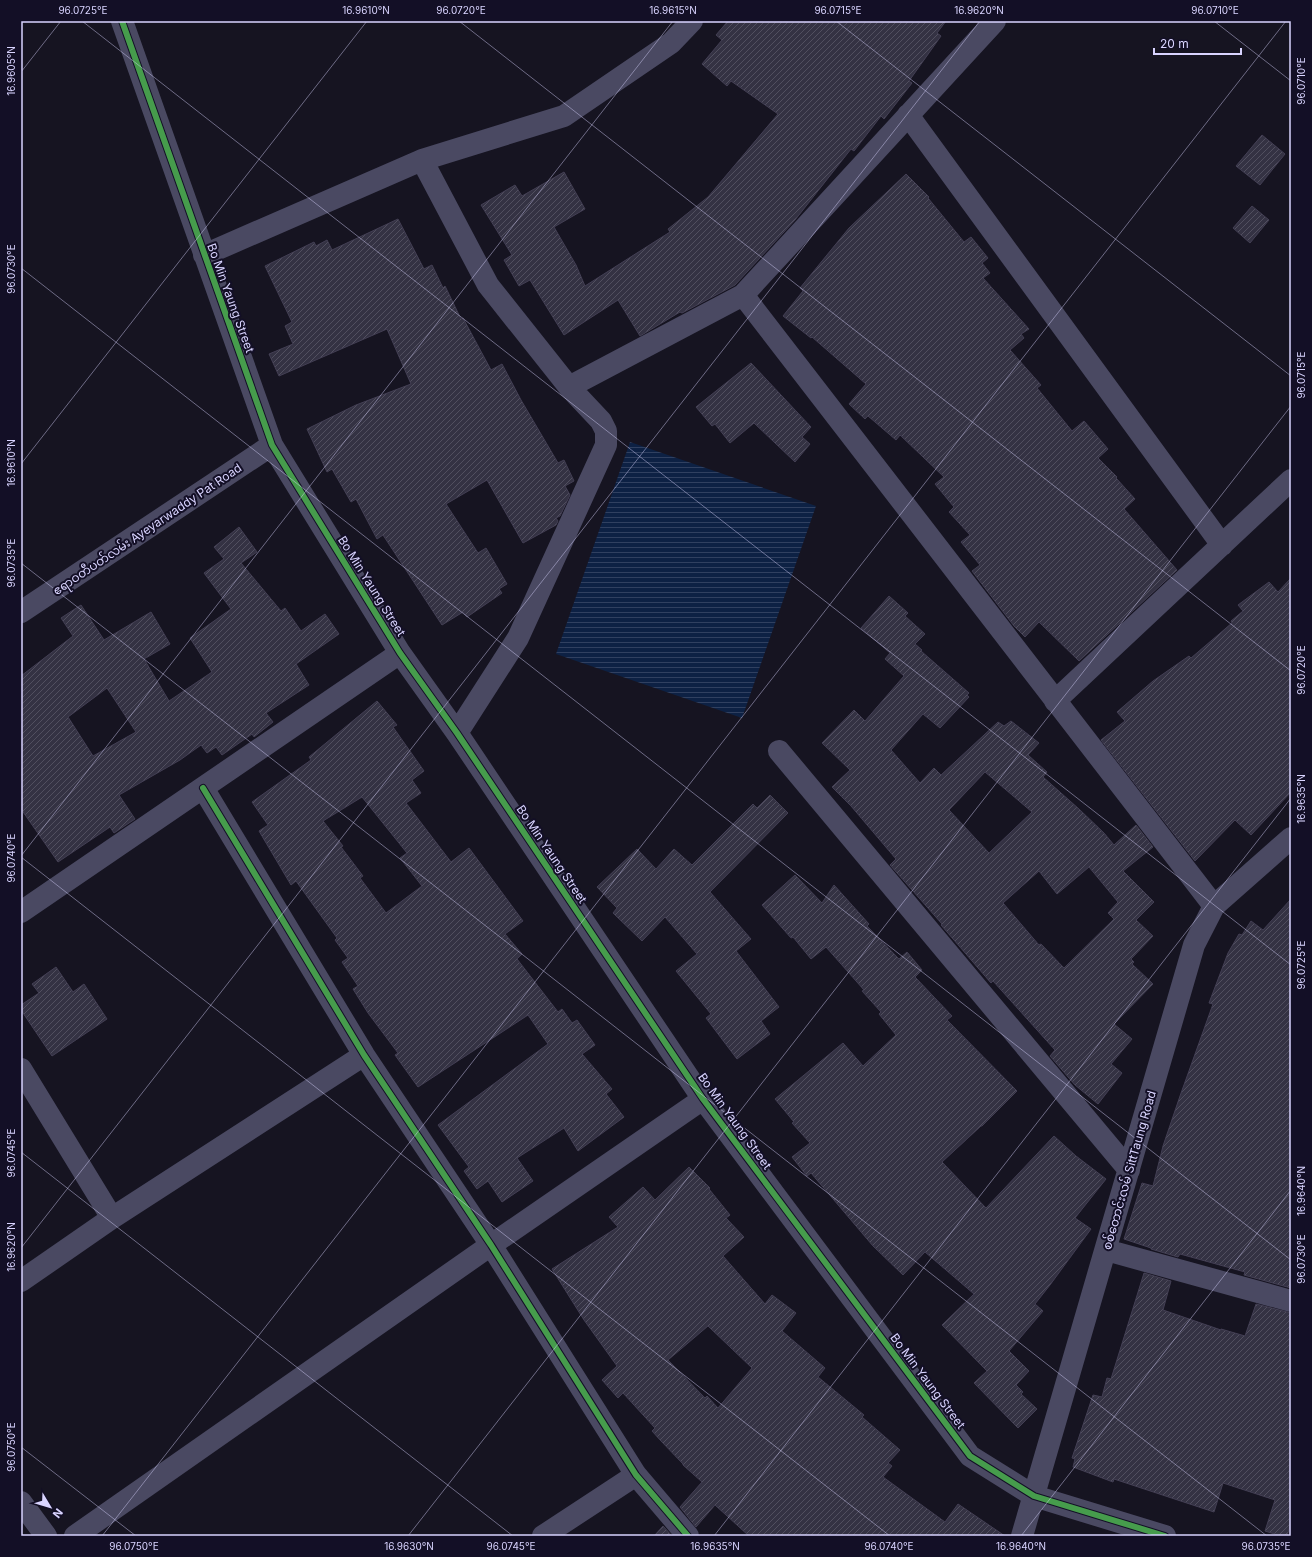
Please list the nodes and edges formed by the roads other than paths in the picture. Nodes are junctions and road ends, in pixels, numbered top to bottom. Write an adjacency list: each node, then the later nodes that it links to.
1 (122, 21): 6 (street, Bo Min Yaung Street)
2 (692, 21): 5 (street)
3 (995, 21): 4 (street)
4 (908, 115): 7 (street); 11 (street)
5 (422, 160): 6 (street); 8 (street)
6 (204, 255): 9 (street, Bo Min Yaung Street)
7 (743, 295): 8 (street); 14 (street)
8 (569, 387): 15 (street)
9 (272, 445): 12 (street, ဧရာဝတီပတ်လမ်း Ayeyarwaddy Pat Road); 13 (street, Bo Min Yaung Street)
10 (1291, 480): 11 (street)
11 (1222, 544): 14 (street)
12 (21, 612)
13 (400, 653): 15 (street, Bo Min Yaung Street); 17 (street)
14 (1055, 701): 19 (street)
15 (457, 733): 23 (street, Bo Min Yaung Street)
16 (779, 752): 24 (street)
17 (203, 788): 20 (street); 21 (street)
18 (1291, 838): 19 (street, စစ်တောင်းလမ် SittTaung Road)
19 (1214, 906): 24 (street, စစ်တောင်းလမ် SittTaung Road)
20 (21, 912)
21 (364, 1055): 25 (street); 26 (street)
22 (21, 1070): 25 (street)
23 (703, 1099): 26 (street); 31 (street, Bo Min Yaung Street)
24 (1129, 1170): 27 (street, စစ်တောင်းလမ် SittTaung Road)
25 (112, 1218): 28 (street)
26 (491, 1245): 30 (street); 34 (street)
27 (1106, 1250): 29 (street); 31 (street, စစ်တောင်းလမ် SittTaung Road)
28 (21, 1281)
29 (1291, 1301)
30 (636, 1475): 35 (street); 36 (street)
31 (1034, 1496): 37 (street, စစ်တောင်းလမ် SittTaung Road); 38 (street, Bo Min Yaung Street)
32 (21, 1502): 33 (street)
33 (46, 1536)
34 (75, 1536)
35 (542, 1536)
36 (688, 1536)
37 (1022, 1536)
38 (1165, 1536)

